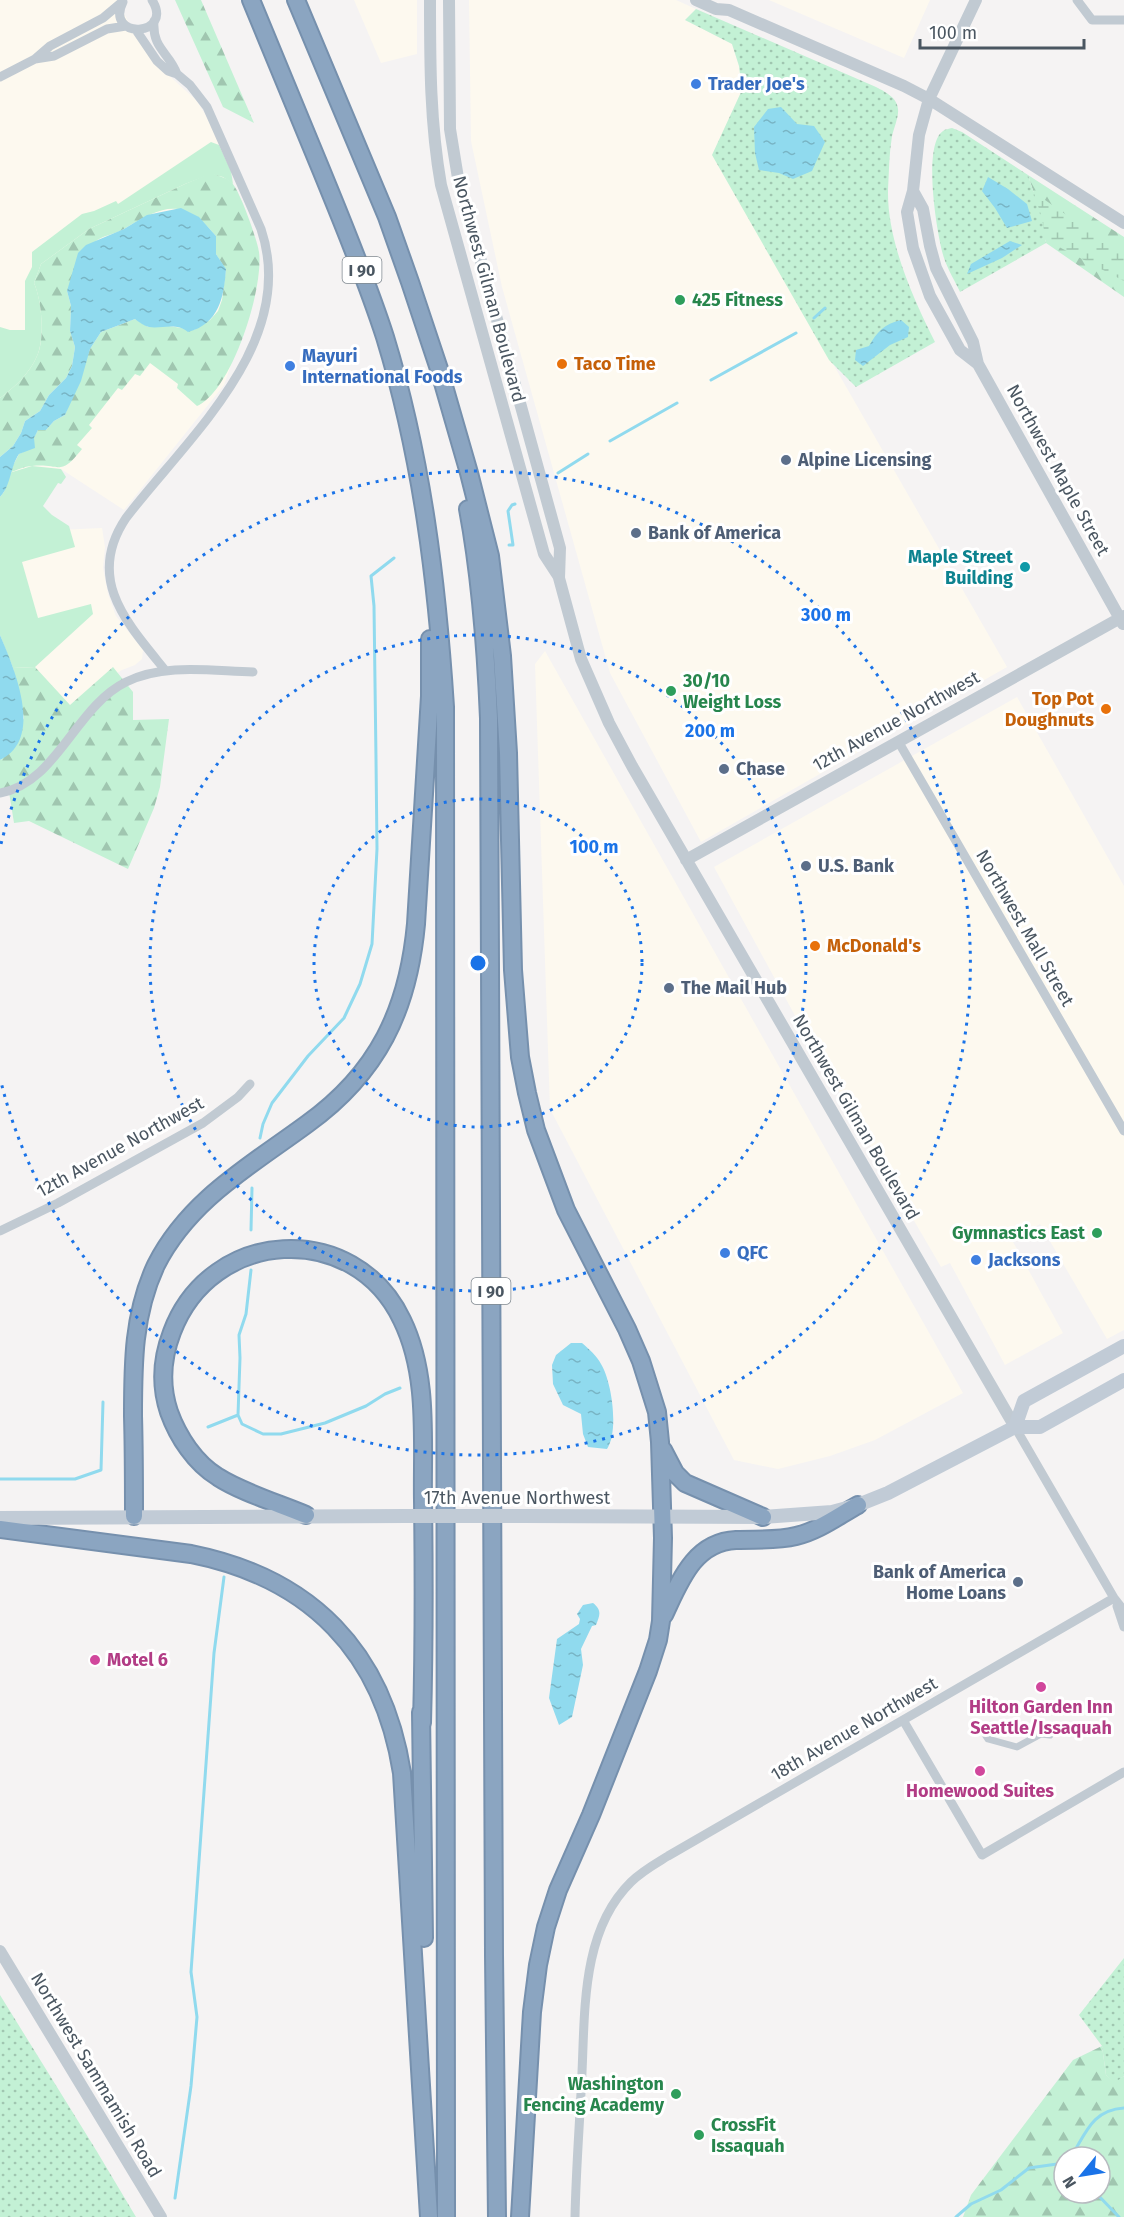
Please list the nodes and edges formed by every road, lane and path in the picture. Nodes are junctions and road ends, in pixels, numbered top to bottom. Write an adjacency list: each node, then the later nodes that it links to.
1 (152, 0): 12 (street)
2 (251, 0): 20 (highway, I 90)
3 (296, 0): 19 (highway, I 90)
4 (430, 0): 21 (street, Northwest Gilman Boulevard)
5 (449, 0): 21 (street, Northwest Gilman Boulevard)
6 (696, 0): 10 (street)
7 (976, 0): 17 (street, Northwest Maple Street)
8 (1077, 0): 11 (street)
9 (123, 1): 13 (street); 14 (street)
10 (726, 5): 17 (street)
11 (1124, 20)
12 (154, 21): 13 (street); 15 (street)
13 (131, 28): 14 (street); 15 (street)
14 (35, 59): 16 (street)
15 (177, 74): 23 (street)
16 (0, 77)
17 (929, 99): 18 (street); 22 (street, Northwest Maple Street)
18 (1124, 223)
19 (439, 369): 34 (highway); 55 (highway, I 90)
20 (431, 554): 37 (highway); 54 (highway, I 90)
21 (559, 578): 27 (street, Northwest Gilman Boulevard)
22 (1123, 620): 25 (street, 12th Avenue Northwest)
23 (165, 670): 24 (street); 26 (street)
24 (253, 672)
25 (898, 741): 27 (street, 12th Avenue Northwest); 29 (street, Northwest Mall Street)
26 (0, 793)
27 (686, 860): 33 (street, Northwest Gilman Boulevard)
28 (250, 1084): 30 (street, 12th Avenue Northwest)
29 (1124, 1131)
30 (0, 1231)
31 (1124, 1346): 33 (main road)
32 (1124, 1380): 33 (main road, 17th Avenue Northwest)
33 (1015, 1427): 35 (main road, 17th Avenue Northwest); 42 (street, Northwest Gilman Boulevard)
34 (660, 1442): 38 (highway); 39 (highway)
35 (858, 1505): 39 (main road, 17th Avenue Northwest); 44 (highway)
36 (306, 1515): 37 (main road, 17th Avenue Northwest); 38 (main road, 17th Avenue Northwest, bridge); 51 (highway)
37 (134, 1516): 40 (main road, 17th Avenue Northwest)
38 (662, 1516): 39 (main road, 17th Avenue Northwest); 44 (highway)
39 (763, 1517)
40 (0, 1518)
41 (0, 1529): 51 (highway)
42 (1114, 1598): 43 (street, Northwest Gilman Boulevard); 45 (street, Northwest Gilman Boulevard); 46 (street, 18th Avenue Northwest)
43 (1124, 1611)
44 (661, 1621): 56 (highway)
45 (1124, 1627)
46 (903, 1720): 49 (street); 57 (street, 18th Avenue Northwest)
47 (984, 1732): 48 (street)
48 (1050, 1735)
49 (1124, 1772)
50 (0, 1951): 52 (street, Northwest Sammamish Road)
51 (426, 2146): 53 (highway)
52 (161, 2217)
53 (429, 2217)
54 (446, 2217)
55 (497, 2217)
56 (520, 2217)
57 (575, 2217)

